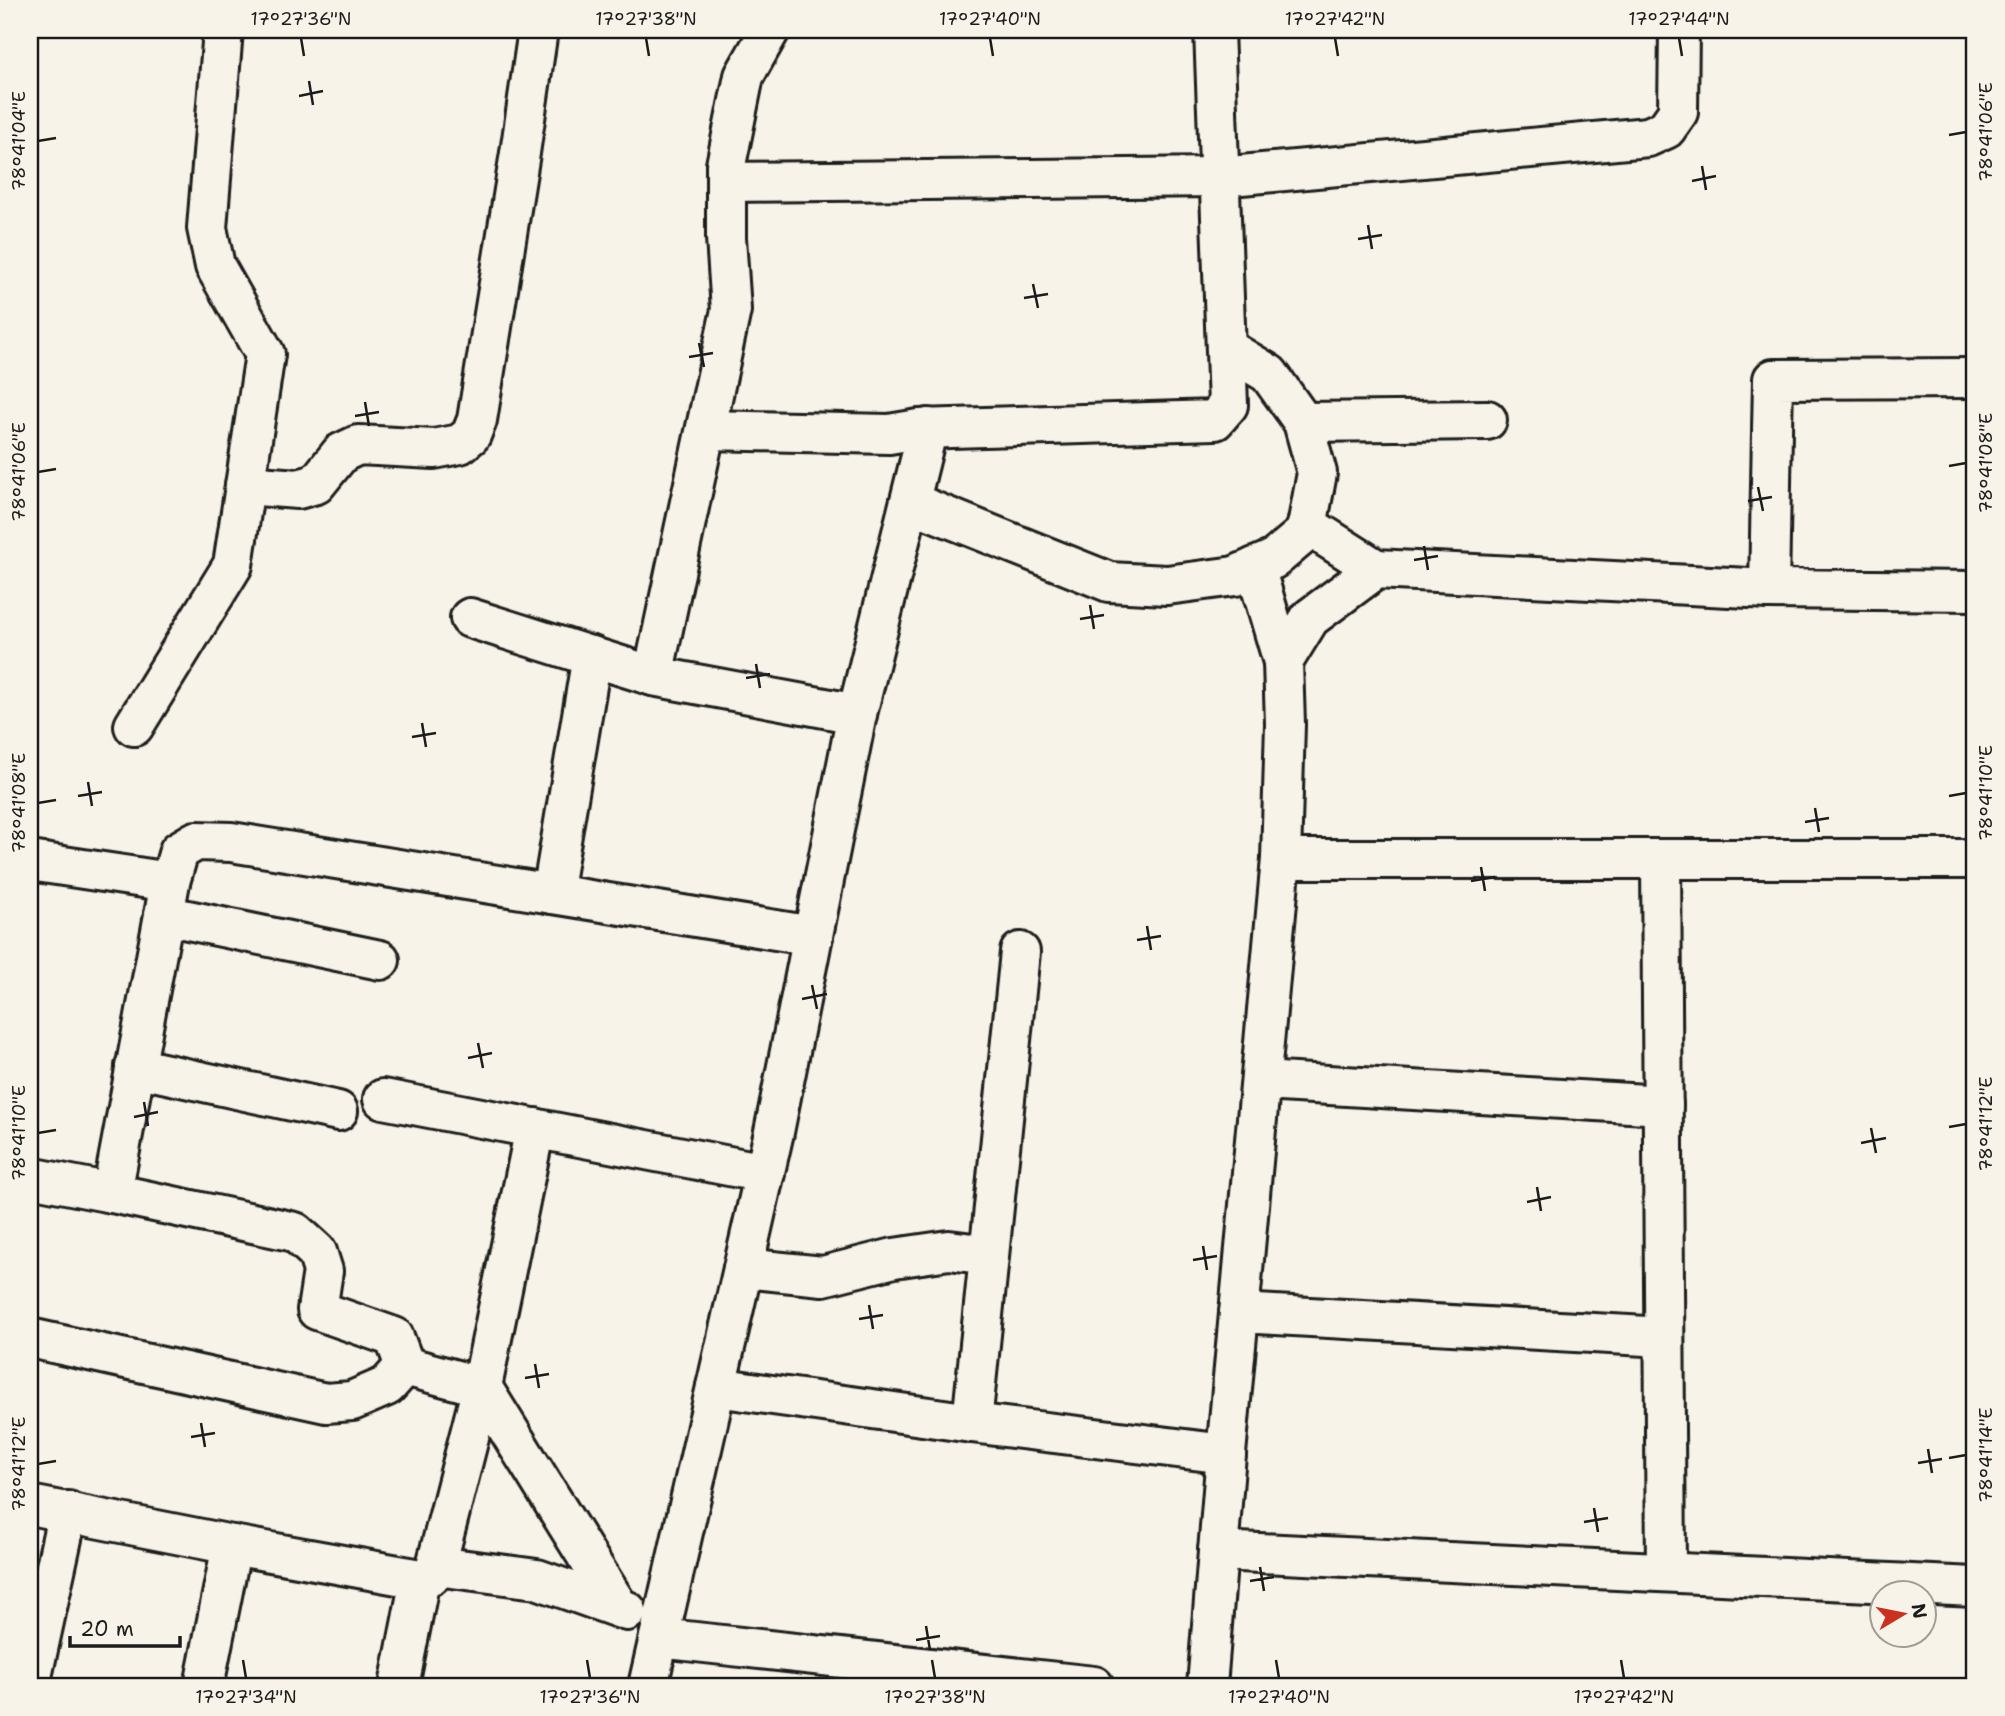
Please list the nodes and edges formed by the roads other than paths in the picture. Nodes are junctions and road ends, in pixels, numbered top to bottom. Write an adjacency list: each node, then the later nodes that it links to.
1 (223, 30): 14 (street)
2 (538, 30): 14 (street)
3 (770, 30): 7 (street)
4 (1214, 30): 6 (street)
5 (1679, 30): 6 (street)
6 (1220, 177): 7 (street); 8 (street)
7 (726, 182): 13 (street)
8 (1226, 348): 11 (street); 12 (street)
9 (1975, 378): 19 (street)
10 (1486, 420): 11 (street)
11 (1303, 422): 16 (street)
12 (928, 428): 13 (street); 15 (street)
13 (706, 430): 24 (street)
14 (244, 485): 26 (street)
15 (910, 502): 17 (street); 25 (street)
16 (1307, 525): 17 (street); 18 (street)
17 (1255, 567): 23 (street)
18 (1376, 569): 19 (street); 23 (street)
19 (1769, 589): 20 (street)
20 (1975, 591)
21 (470, 618): 22 (street)
22 (592, 656): 24 (street); 31 (street)
23 (1283, 662): 27 (street)
24 (653, 676): 25 (street)
25 (857, 714): 33 (street)
26 (134, 726)
27 (1281, 859): 28 (street); 37 (street)
28 (1661, 859): 29 (street); 39 (street)
29 (1975, 859)
30 (30, 860): 32 (street)
31 (552, 894): 32 (street); 33 (street)
32 (167, 898): 35 (street); 36 (street)
33 (813, 936): 42 (street)
34 (1020, 952): 45 (street)
35 (380, 960)
36 (135, 1068): 40 (street); 44 (street)
37 (1261, 1081): 39 (street); 47 (street)
38 (383, 1099): 41 (street)
39 (1663, 1105): 48 (street)
40 (338, 1111)
41 (535, 1128): 42 (street); 51 (street)
42 (765, 1172): 46 (street)
43 (30, 1177): 44 (street)
44 (112, 1193): 50 (street)
45 (989, 1255): 46 (street); 53 (street)
46 (743, 1268): 52 (street)
47 (1239, 1313): 48 (street); 54 (street)
48 (1664, 1337): 60 (street)
49 (30, 1338): 50 (street)
50 (405, 1366): 51 (street)
51 (482, 1387): 59 (street); 62 (street)
52 (716, 1387): 53 (street); 63 (street)
53 (972, 1423): 54 (street)
54 (1226, 1454): 58 (street)
55 (30, 1505): 56 (street)
56 (68, 1511): 57 (street); 65 (street)
57 (232, 1545): 59 (street); 66 (street)
58 (1218, 1551): 60 (street); 70 (street)
59 (428, 1572): 62 (street); 67 (street)
60 (1666, 1573): 61 (street)
61 (1975, 1587)
62 (619, 1608): 63 (street)
63 (661, 1630): 64 (street); 68 (street)
64 (967, 1680): 69 (street)
65 (30, 1686)
66 (204, 1686)
67 (399, 1686)
68 (648, 1686)
69 (1094, 1686)
70 (1207, 1686)

